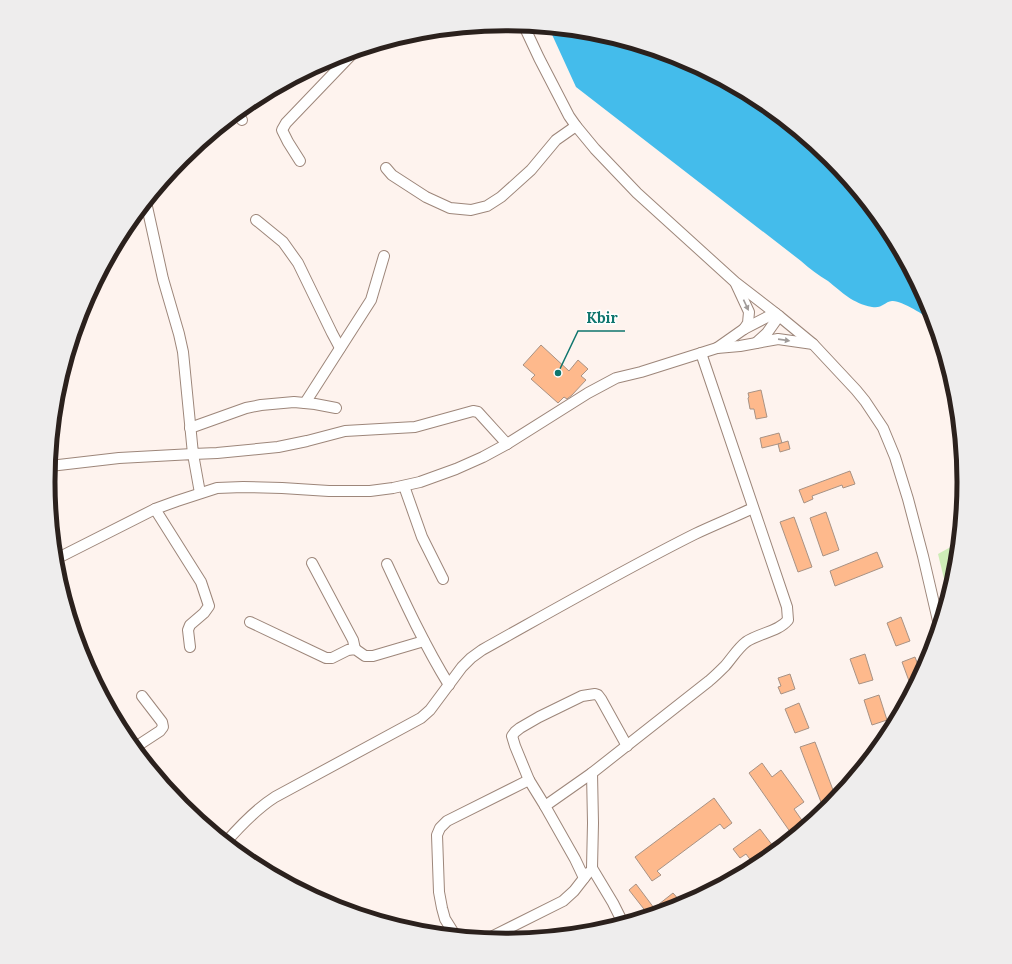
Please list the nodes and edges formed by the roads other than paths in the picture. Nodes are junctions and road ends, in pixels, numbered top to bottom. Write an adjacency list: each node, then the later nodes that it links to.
1 (527, 32): 3 (street)
2 (346, 60): 4 (street)
3 (576, 126): 5 (street); 9 (street)
4 (300, 161)
5 (386, 168)
6 (147, 208): 19 (street)
7 (256, 220): 14 (street)
8 (384, 256): 14 (street)
9 (735, 282): 10 (street); 11 (street, one-way to 11)
10 (777, 315): 11 (street); 12 (street); 13 (street)
11 (744, 329): 15 (street)
12 (756, 343): 13 (street, one-way to 13); 15 (street)
13 (812, 344): 31 (street)
14 (340, 348): 17 (street)
15 (717, 348): 16 (street)
16 (701, 353): 20 (street); 25 (street)
17 (305, 403): 18 (street); 19 (street)
18 (336, 408)
19 (190, 428): 21 (street)
20 (507, 444): 21 (street); 23 (street)
21 (193, 454): 22 (street); 24 (street)
22 (56, 465)
23 (404, 486): 24 (street); 30 (street)
24 (200, 493): 26 (street)
25 (753, 508): 36 (street); 39 (street)
26 (155, 509): 27 (street); 34 (street)
27 (62, 556)
28 (312, 562): 35 (street)
29 (387, 564): 33 (street)
30 (443, 579)
31 (937, 615)
32 (250, 622): 35 (street)
33 (424, 641): 35 (street); 36 (street)
34 (190, 647)
35 (355, 649)
36 (449, 685): 43 (street)
37 (142, 696): 38 (street)
38 (139, 745)
39 (627, 746): 40 (street); 41 (street)
40 (592, 773): 42 (street); 44 (street)
41 (529, 780): 42 (street); 47 (street)
42 (545, 806): 45 (street)
43 (229, 838)
44 (592, 868): 45 (street); 46 (street)
45 (584, 878): 48 (street)
46 (621, 918)
47 (451, 929)
48 (499, 933)

